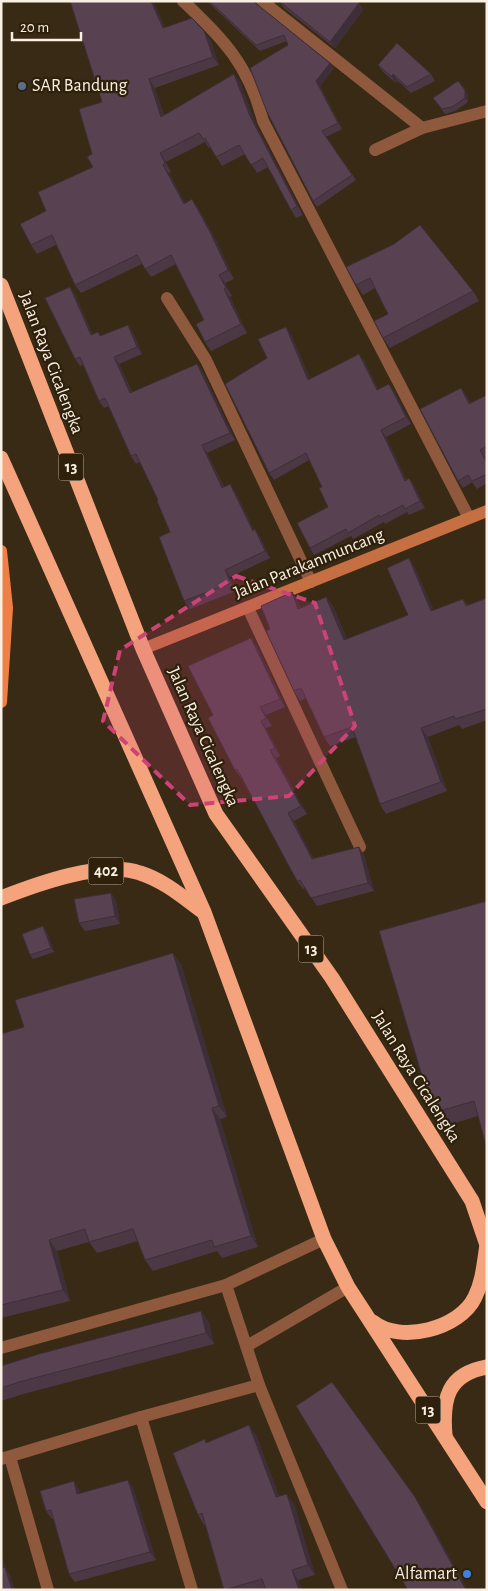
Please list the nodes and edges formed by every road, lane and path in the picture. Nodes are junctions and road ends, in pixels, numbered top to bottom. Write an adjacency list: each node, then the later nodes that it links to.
1 (183, 1): 10 (street)
2 (262, 1): 4 (street)
3 (487, 111): 4 (street)
4 (422, 128): 5 (street)
5 (375, 150)
6 (1, 285): 14 (highway, Jalan Raya Cicalengka / 13)
7 (167, 298): 12 (street)
8 (1, 458): 18 (highway, 13)
9 (487, 511): 10 (main road, Jalan Parakanmuncang)
10 (469, 518): 12 (main road, Jalan Parakanmuncang)
11 (1, 551): 15 (main road)
12 (311, 582): 13 (main road, Jalan Parakanmuncang)
13 (248, 608): 14 (main road, Jalan Parakanmuncang); 16 (street)
14 (143, 649): 20 (highway, Jalan Raya Cicalengka / 13)
15 (1, 702)
16 (360, 847)
17 (1, 898): 18 (highway, 402)
18 (204, 912): 19 (highway, 13)
19 (324, 1239): 21 (street); 22 (highway, 13)
20 (487, 1245): 23 (highway)
21 (226, 1285): 24 (street); 25 (street)
22 (348, 1287): 23 (highway, 13); 24 (street)
23 (369, 1318): 29 (highway, 13)
24 (247, 1346): 27 (street)
25 (1, 1348)
26 (487, 1367): 29 (highway)
27 (260, 1385): 28 (street); 34 (street)
28 (141, 1417): 30 (street); 33 (street)
29 (446, 1437): 31 (highway, 13)
30 (5, 1458): 32 (street)
31 (487, 1502)
32 (48, 1590)
33 (192, 1590)
34 (342, 1590)

